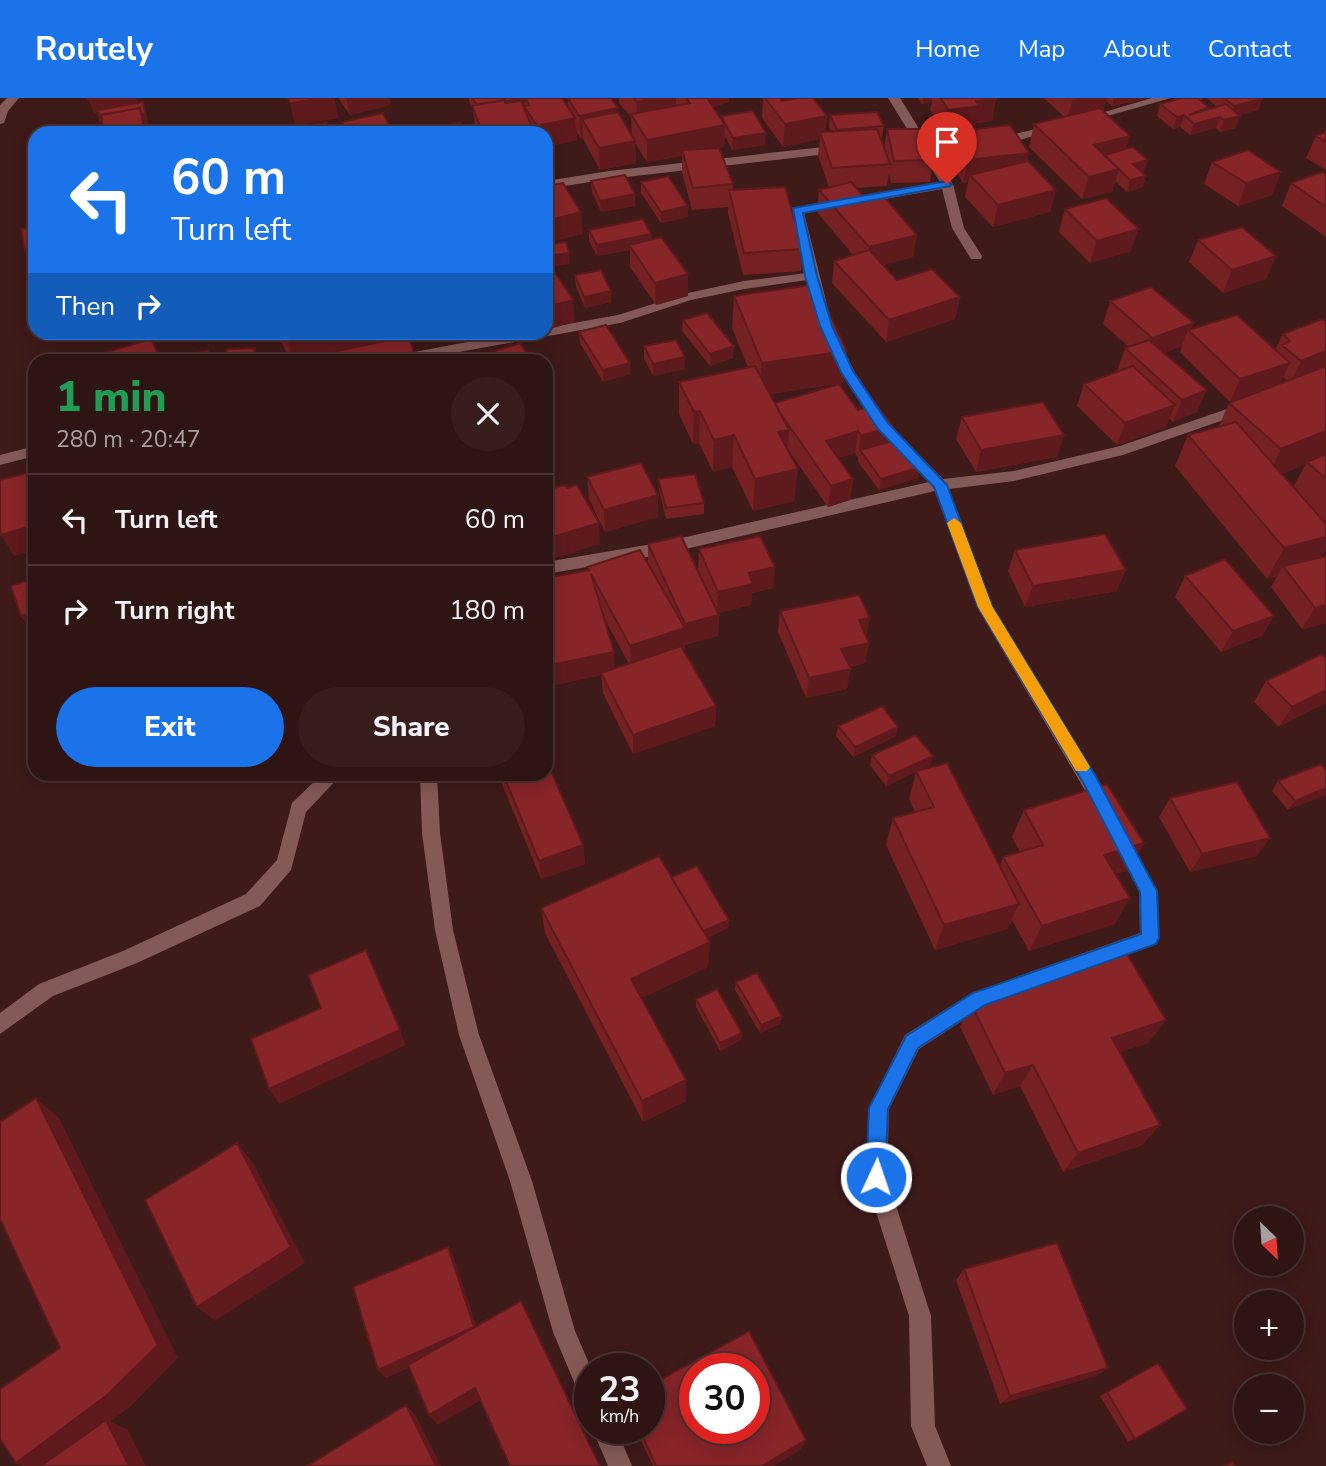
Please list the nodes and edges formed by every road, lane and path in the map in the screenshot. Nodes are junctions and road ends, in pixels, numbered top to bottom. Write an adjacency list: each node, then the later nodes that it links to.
1 (12, 98): 4 (street)
2 (894, 98): 7 (street)
3 (1165, 98): 5 (street)
4 (0, 121)
5 (1073, 122)
6 (1059, 126): 7 (street)
7 (923, 142): 8 (street); 11 (street)
8 (897, 144)
9 (857, 148): 10 (street)
10 (553, 184)
11 (947, 184): 12 (street); 13 (street)
12 (976, 256)
13 (811, 276): 14 (street); 15 (street)
14 (822, 314)
15 (553, 332)
16 (831, 337): 22 (street)
17 (512, 340): 18 (street)
18 (441, 354)
19 (1262, 402): 22 (street)
20 (28, 453): 21 (street)
21 (0, 460)
22 (940, 485): 23 (street); 30 (street)
23 (553, 567)
24 (325, 781): 26 (street)
25 (428, 781): 27 (street)
26 (0, 1025)
27 (574, 1356)
28 (611, 1444): 29 (street)
29 (620, 1466)
30 (939, 1466)

